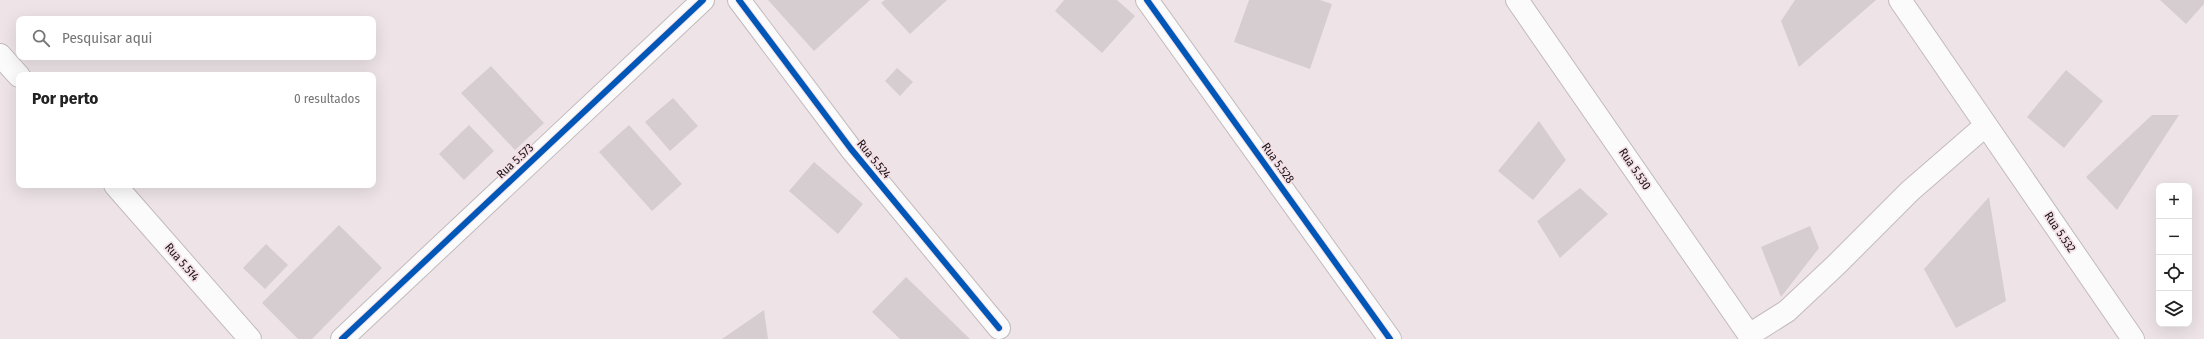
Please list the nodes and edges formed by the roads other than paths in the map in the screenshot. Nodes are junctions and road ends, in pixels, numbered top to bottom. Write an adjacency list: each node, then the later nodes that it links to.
1 (703, 0): 13 (street, Rua 5.573)
2 (739, 0): 10 (street, Rua 5.524)
3 (1147, 0): 14 (street, Rua 5.528)
4 (1517, 0): 11 (street, Rua 5.530)
5 (1900, 0): 8 (street, Rua 5.532)
6 (0, 54): 7 (street)
7 (16, 73)
8 (1986, 125): 11 (street); 15 (street, Rua 5.532)
9 (117, 188): 12 (street, Rua 5.514)
10 (999, 328)
11 (1750, 337)
12 (250, 339)
13 (342, 339)
14 (1390, 339)
15 (2133, 339)

